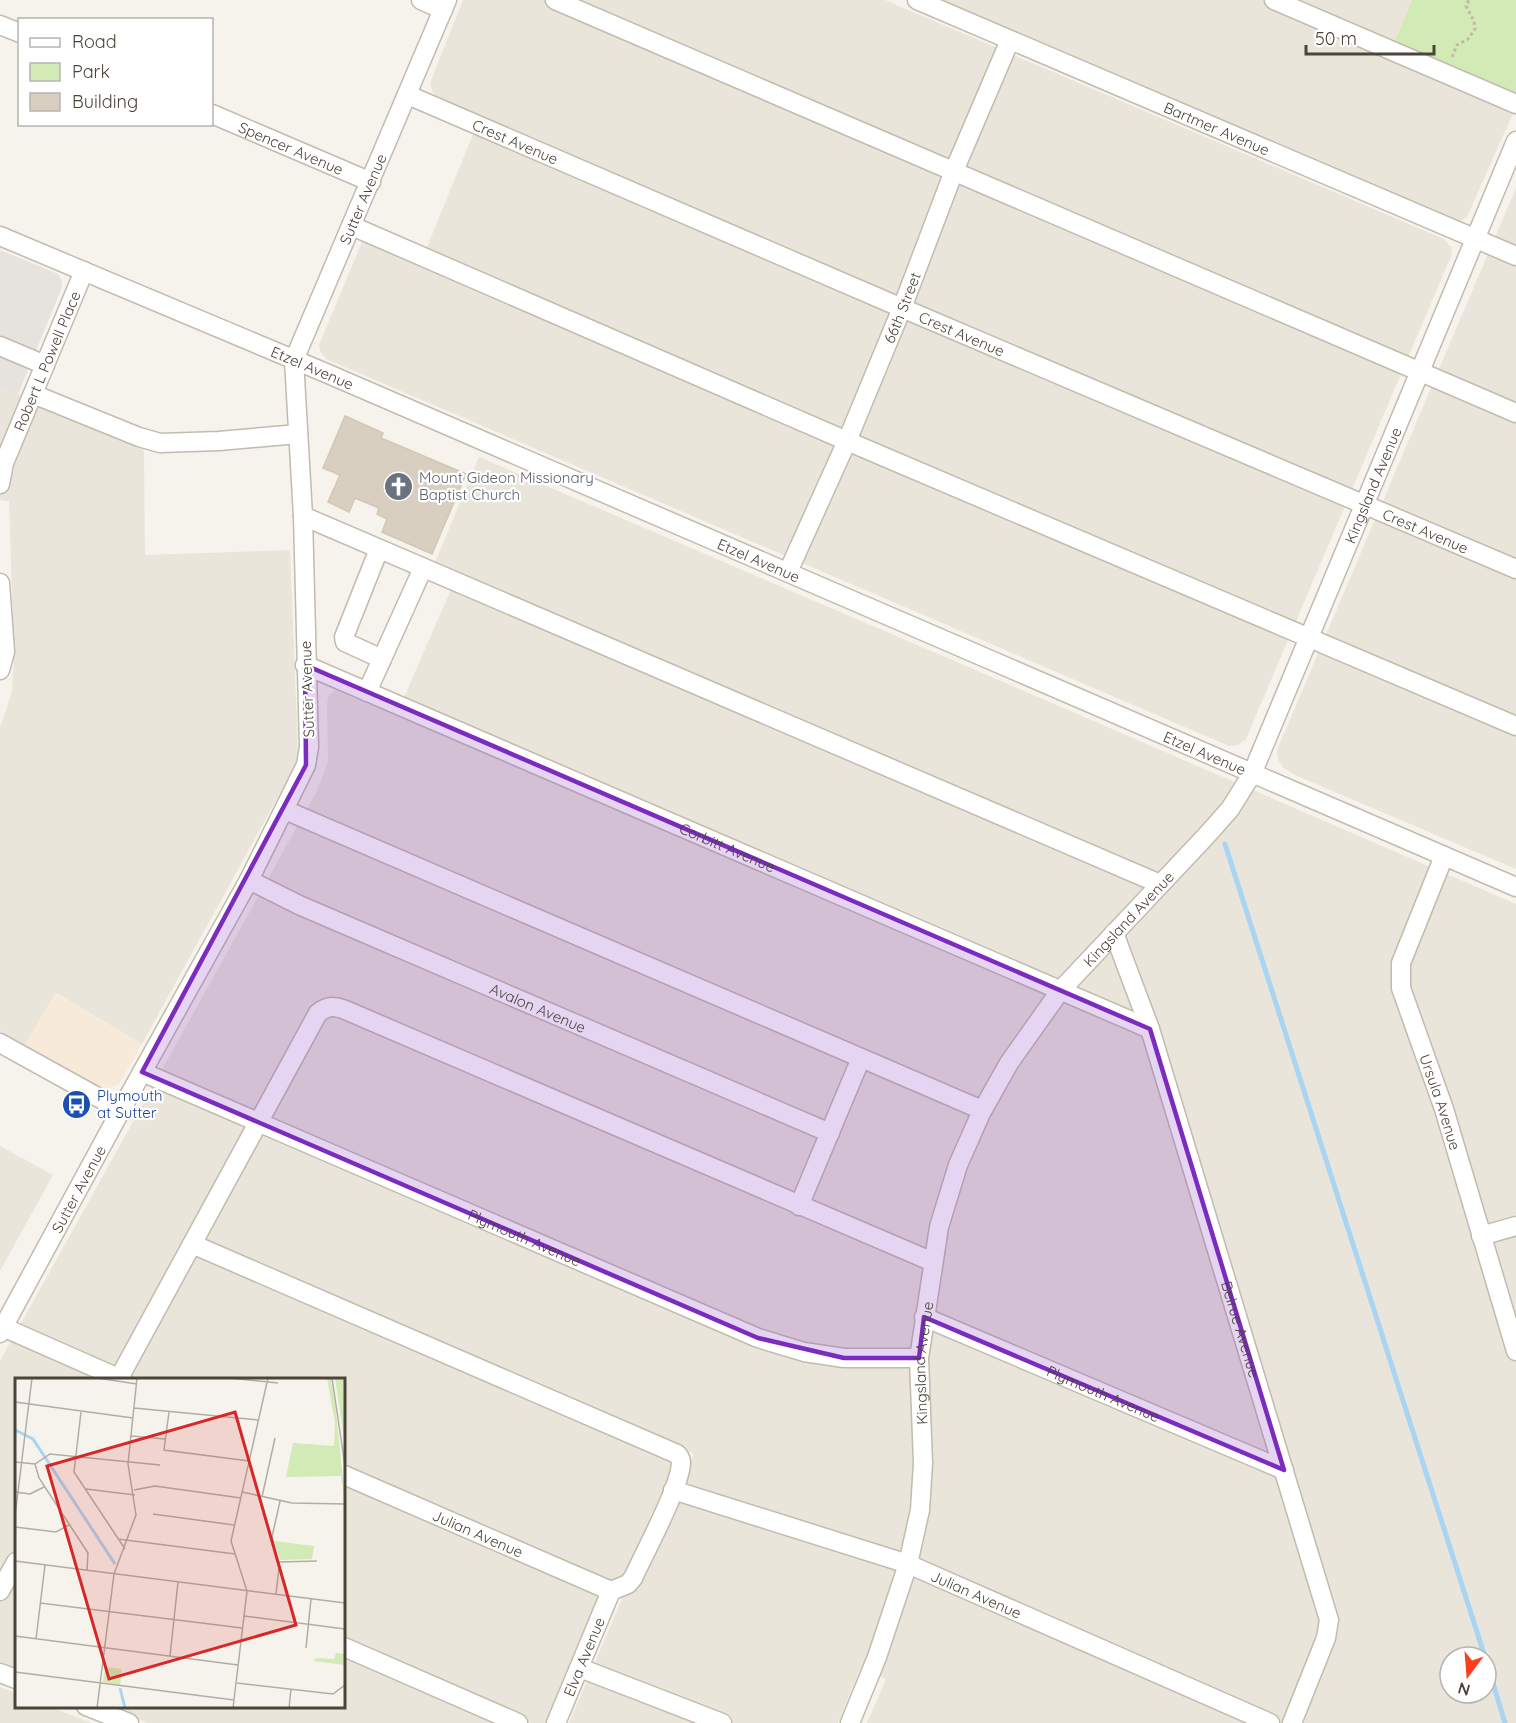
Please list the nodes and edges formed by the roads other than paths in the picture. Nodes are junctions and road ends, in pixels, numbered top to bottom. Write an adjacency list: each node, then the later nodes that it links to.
1 (421, 0): 5 (street)
2 (555, 0): 13 (street)
3 (917, 0): 8 (street, Bartmer Avenue)
4 (1274, 0): 10 (street)
5 (445, 5): 9 (street, Sutter Avenue)
6 (0, 25): 7 (street)
7 (18, 32)
8 (1010, 40): 13 (street, 66th Street); 17 (street, Bartmer Avenue)
9 (408, 94): 14 (street, Sutter Avenue); 20 (street, Crest Avenue)
10 (1516, 104)
11 (213, 114): 14 (street, Spencer Avenue)
12 (1516, 141): 17 (street, Kingsland Avenue)
13 (954, 171): 20 (street, 66th Street); 24 (street)
14 (371, 182): 15 (street, Sutter Avenue)
15 (352, 226): 22 (street, Sutter Avenue); 28 (street)
16 (0, 236): 19 (street, Etzel Avenue)
17 (1475, 238): 18 (street, Bartmer Avenue); 24 (street, Kingsland Avenue)
18 (1516, 256)
19 (84, 271): 22 (street, Etzel Avenue); 23 (street, Robert L Powell Place)
20 (902, 308): 28 (street, 66th Street); 30 (street, Crest Avenue)
21 (0, 346): 23 (street)
22 (294, 360): 27 (street, Sutter Avenue); 35 (street, Etzel Avenue)
23 (45, 365): 25 (street, Robert L Powell Place)
24 (1419, 371): 26 (street); 30 (street, Kingsland Avenue)
25 (33, 394): 27 (street); 29 (street, Robert L Powell Place)
26 (1516, 413)
27 (298, 434): 31 (street, Sutter Avenue)
28 (847, 441): 35 (street, 66th Street); 37 (street)
29 (0, 484)
30 (1364, 504): 34 (street, Crest Avenue); 37 (street, Kingsland Avenue)
31 (303, 516): 32 (street); 39 (street, Sutter Avenue)
32 (379, 549): 33 (street); 38 (street)
33 (423, 568): 38 (street); 47 (street)
34 (1516, 569)
35 (788, 572): 43 (street, Etzel Avenue)
36 (0, 583): 40 (street)
37 (1309, 639): 42 (street); 43 (street, Kingsland Avenue)
38 (382, 659): 41 (street)
39 (305, 665): 41 (street, Corbitt Avenue); 44 (street, Sutter Avenue)
40 (0, 670)
41 (367, 692): 50 (street, Corbitt Avenue)
42 (1516, 726)
43 (1252, 774): 45 (street, Etzel Avenue); 47 (street, Kingsland Avenue)
44 (285, 810): 46 (street, Sutter Avenue); 53 (street)
45 (1444, 856): 48 (street, Etzel Avenue); 61 (street, Ursula Avenue)
46 (249, 880): 54 (street, Sutter Avenue); 58 (street, Avalon Avenue)
47 (1160, 884): 49 (street, Kingsland Avenue)
48 (1516, 887)
49 (1114, 933): 50 (street, Kingsland Avenue); 51 (street, Belrue Avenue)
50 (1060, 992): 51 (street, Corbitt Avenue); 56 (street, Kingsland Avenue)
51 (1150, 1029): 70 (street, Belrue Avenue)
52 (0, 1044): 55 (street)
53 (861, 1058): 56 (street); 58 (street)
54 (142, 1072): 55 (street, Sutter Avenue); 57 (street, Plymouth Avenue)
55 (121, 1110): 65 (street, Sutter Avenue)
56 (982, 1110): 63 (street, Kingsland Avenue)
57 (258, 1122): 59 (street); 62 (street); 67 (street, Plymouth Avenue)
58 (830, 1133): 59 (street)
59 (799, 1206): 63 (street)
60 (1516, 1226): 61 (street)
61 (1481, 1236): 66 (street, Ursula Avenue)
62 (192, 1244): 69 (street); 72 (street)
63 (933, 1262): 64 (street, Kingsland Avenue)
64 (924, 1317): 67 (street, Kingsland Avenue); 70 (street, Plymouth Avenue)
65 (1, 1330): 68 (street)
66 (1516, 1351)
67 (919, 1358): 74 (street, Kingsland Avenue)
68 (118, 1378)
69 (121, 1378)
70 (1284, 1470): 88 (street, Belrue Avenue)
71 (345, 1475): 76 (street, Julian Avenue)
72 (673, 1490): 74 (street, Julian Avenue); 76 (street)
73 (15, 1564): 75 (street)
74 (908, 1564): 86 (street, Kingsland Avenue); 87 (street, Julian Avenue)
75 (0, 1591)
76 (611, 1591): 78 (street, Elva Avenue)
77 (345, 1647): 83 (street)
78 (580, 1668): 84 (street, Elva Avenue); 85 (street)
79 (0, 1673): 80 (street)
80 (15, 1679)
81 (89, 1708): 82 (street)
82 (129, 1723)
83 (518, 1723)
84 (556, 1723)
85 (722, 1723)
86 (849, 1723)
87 (1270, 1723)
88 (1292, 1723)

